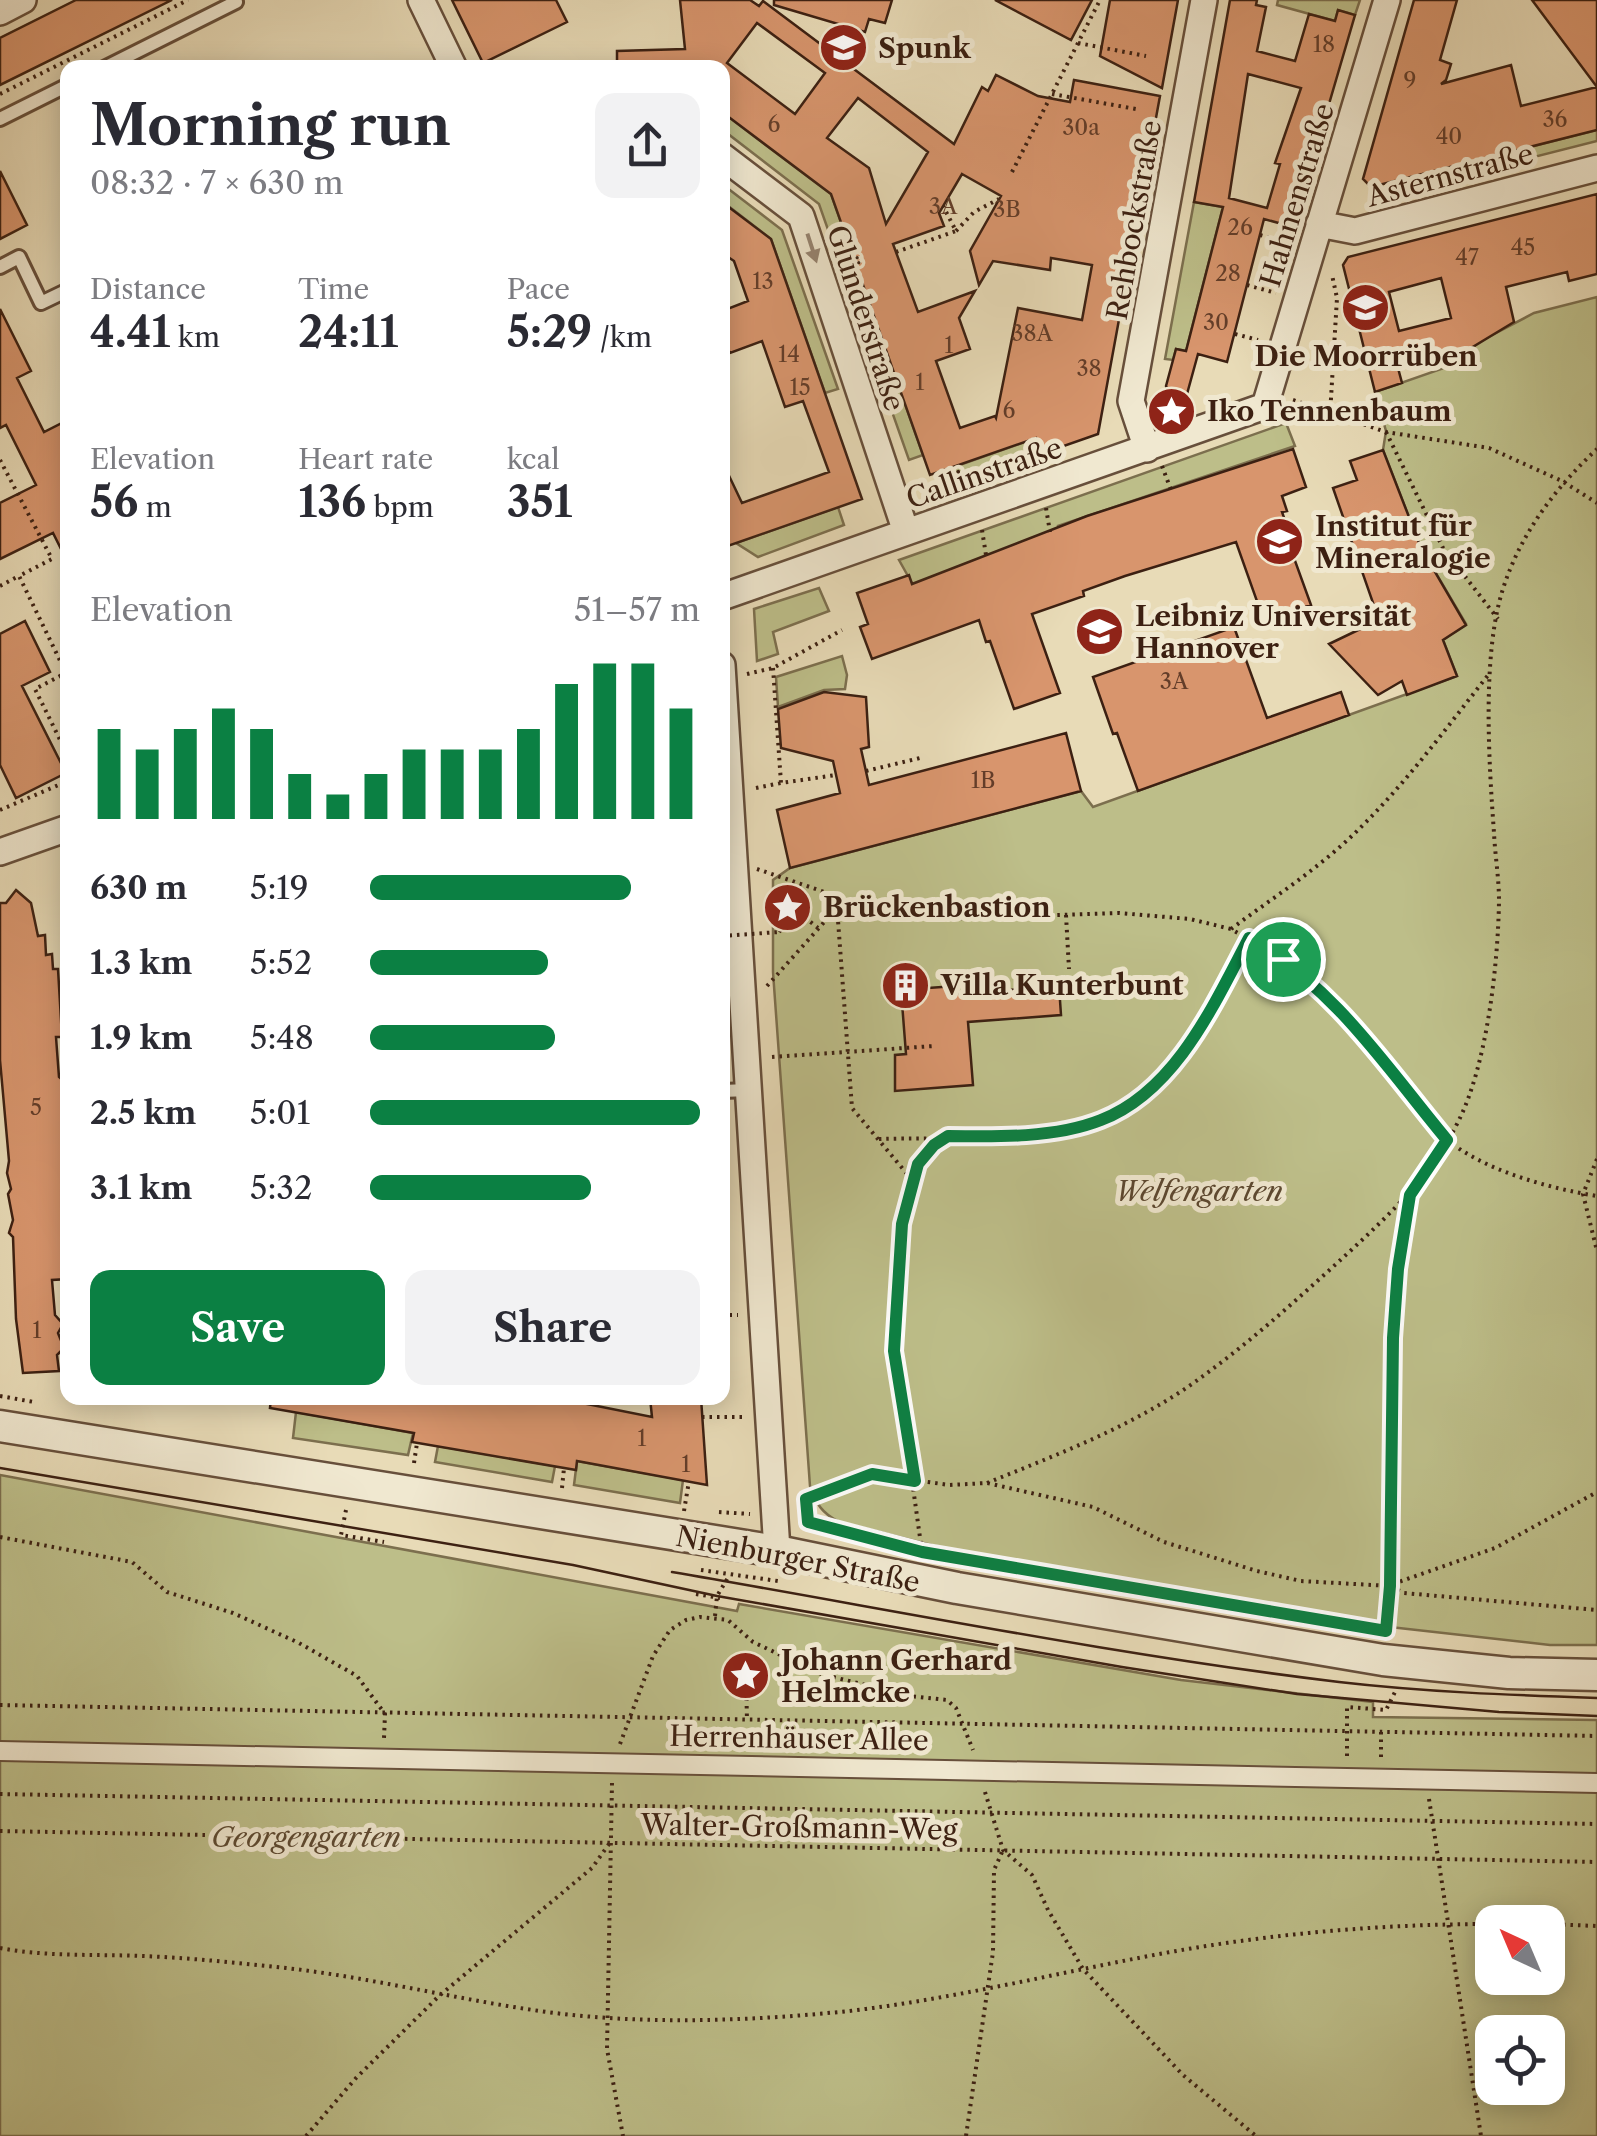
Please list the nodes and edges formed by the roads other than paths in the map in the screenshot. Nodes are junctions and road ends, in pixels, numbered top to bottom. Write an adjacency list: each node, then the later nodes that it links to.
1 (23, 0): 6 (street)
2 (234, 0): 7 (lane)
3 (420, 0): 8 (street)
4 (1204, 0): 17 (street, Rehbockstraße)
5 (1386, 0): 13 (street, Hahnenstraße)
6 (0, 12)
7 (119, 60)
8 (450, 60)
9 (60, 89): 10 (lane)
10 (0, 119)
11 (730, 162): 18 (street, Glünderstraße, one-way to 18)
12 (1597, 168): 13 (street, Asternstraße)
13 (1318, 224): 16 (street, Hahnenstraße)
14 (0, 266): 15 (lane)
15 (60, 294)
16 (1265, 406): 17 (street, Callinstraße)
17 (1154, 458): 18 (street, Callinstraße)
18 (906, 532): 19 (street, Callinstraße)
19 (730, 594)
20 (730, 791): 23 (street)
21 (60, 831): 22 (street)
22 (1, 850)
23 (749, 1090): 24 (lane); 26 (street)
24 (730, 1091)
25 (0, 1426): 26 (street, Nienburger Straße)
26 (777, 1551): 27 (street, Nienburger Straße)
27 (1597, 1675)
28 (0, 1751): 29 (street, Herrenhäuser Allee)
29 (1597, 1782)

